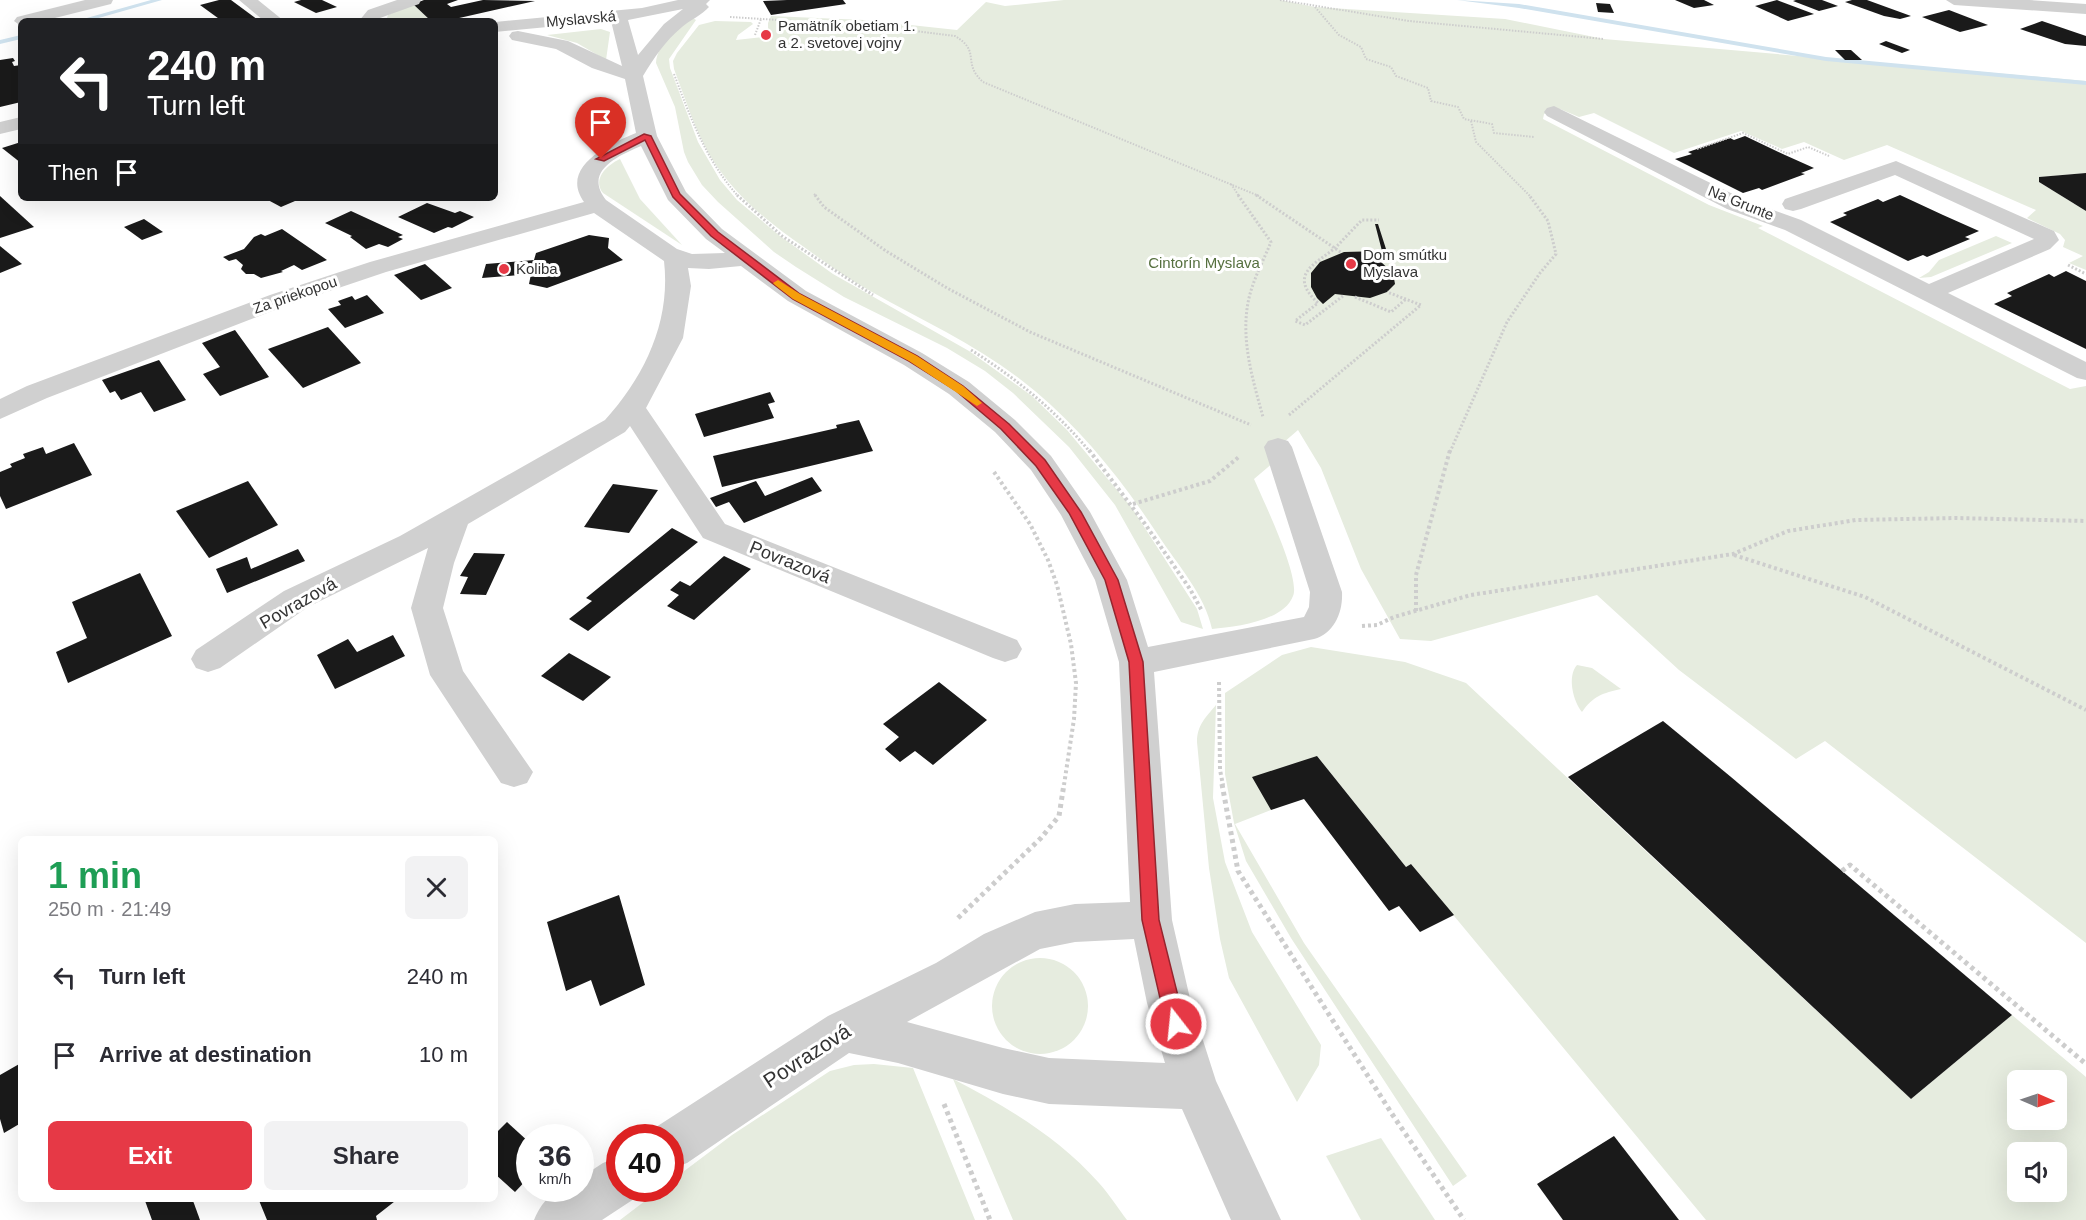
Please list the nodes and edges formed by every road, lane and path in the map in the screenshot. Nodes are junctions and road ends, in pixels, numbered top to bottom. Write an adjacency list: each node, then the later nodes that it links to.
1 (105, 0): 12 (street)
2 (247, 0): 13 (street)
3 (413, 0): 14 (street)
4 (595, 0): 11 (street)
5 (715, 0): 8 (street)
6 (1280, 0): 9 (path)
7 (1954, 0): 10 (street)
8 (696, 6): 11 (street, Myslavská); 15 (path); 20 (street)
9 (1315, 7): 19 (path); 22 (path)
10 (2086, 9)
11 (618, 16): 16 (street, Myslavská); 20 (street)
12 (34, 18)
13 (270, 18)
14 (371, 18)
15 (761, 19): 18 (path); 31 (path)
16 (498, 27)
17 (498, 34): 20 (street, Myslavská)
18 (755, 35)
19 (1604, 39)
20 (634, 76): 26 (street)
21 (1554, 112): 25 (street, Na Grunte)
22 (1471, 120): 25 (path); 55 (path)
23 (18, 124): 24 (street)
24 (0, 128)
25 (1592, 131): 29 (street, Na Grunte)
26 (647, 136): 34 (street); 39 (street)
27 (1867, 154): 30 (street)
28 (1830, 157): 29 (path)
29 (1654, 163): 41 (street, Na Grunte)
30 (1896, 167): 33 (street, Na Grunte); 41 (street)
31 (1231, 184): 36 (path); 49 (path)
32 (814, 194): 49 (path)
33 (1793, 204)
34 (597, 205): 38 (street); 47 (street, Za priekopou)
35 (1379, 220): 36 (path)
36 (1334, 248): 37 (path); 42 (path)
37 (1342, 253)
38 (675, 257): 39 (street); 46 (street, Povrazová)
39 (744, 258): 59 (street)
40 (1387, 292): 44 (path)
41 (1928, 293): 45 (street, Na Grunte)
42 (1343, 296)
43 (1355, 297): 44 (path)
44 (1406, 299): 48 (path)
45 (2086, 372)
46 (631, 407): 52 (street, Povrazová); 57 (street, Povrazová)
47 (0, 410)
48 (1286, 418)
49 (1267, 432): 56 (street)
50 (1243, 454): 51 (path)
51 (1133, 504)
52 (455, 519): 58 (street, Povrazová); 61 (street)
53 (2086, 521): 54 (path)
54 (1733, 554): 55 (path); 60 (path)
55 (1416, 611): 56 (path)
56 (1314, 627): 59 (street)
57 (1005, 649)
58 (208, 659)
59 (1136, 662): 64 (street)
60 (2086, 711)
61 (514, 772)
62 (1238, 871): 72 (path)
63 (1842, 871): 66 (path)
64 (1151, 920): 65 (street, Povrazová); 67 (street)
65 (844, 1030): 67 (street); 68 (street, Povrazová)
66 (2086, 1064)
67 (1195, 1087): 71 (street)
68 (684, 1137)
69 (606, 1189): 70 (street)
70 (559, 1220)
71 (1256, 1220)
72 (1464, 1220)

